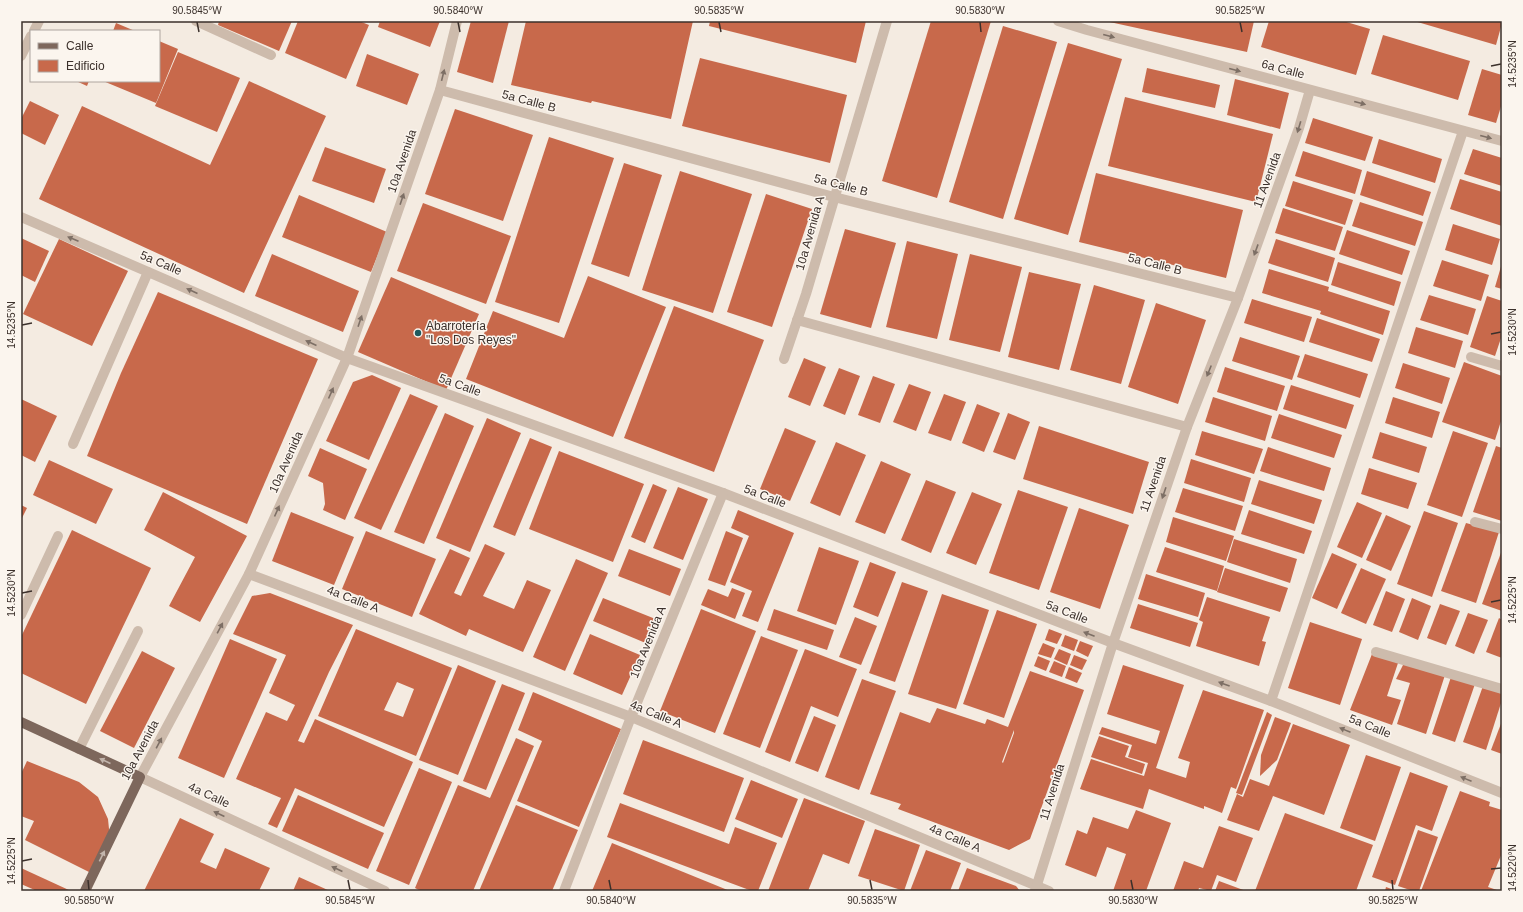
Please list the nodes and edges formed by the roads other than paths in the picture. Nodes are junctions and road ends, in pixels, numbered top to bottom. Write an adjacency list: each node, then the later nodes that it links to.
1 (39, 21): 7 (street)
2 (196, 21): 9 (street)
3 (457, 21): 11 (street, 10a Avenida, one-way to 3)
4 (887, 21): 15 (street, 10a Avenida A)
5 (1058, 21): 6 (street, 6a Calle)
6 (1088, 26): 12 (street, 6a Calle, one-way to 12)
7 (34, 30)
8 (30, 38): 10 (street)
9 (271, 55)
10 (21, 56)
11 (440, 90): 15 (street, 5a Calle B); 21 (street, 10a Avenida, one-way to 11)
12 (1310, 90): 13 (street, 6a Calle, one-way to 13); 18 (street, 11 Avenida, one-way to 18)
13 (1463, 130): 14 (street, 6a Calle, one-way to 14); 36 (street)
14 (1502, 141)
15 (834, 197): 18 (street, 5a Calle B); 19 (street, 10a Avenida A)
16 (21, 216): 17 (street, 5a Calle, one-way to 16)
17 (148, 272): 21 (street, 5a Calle, one-way to 17); 25 (street)
18 (1238, 298): 24 (street, 11 Avenida, one-way to 24)
19 (797, 320): 22 (street, 10a Avenida A); 24 (street)
20 (1471, 357): 23 (street)
21 (347, 358): 26 (street, 5a Calle); 30 (street, 10a Avenida, one-way to 21)
22 (784, 359)
23 (1502, 366)
24 (1187, 427): 33 (street, 11 Avenida, one-way to 33)
25 (73, 444)
26 (723, 493): 33 (street, 5a Calle, one-way to 26); 37 (street, 10a Avenida A)
27 (1474, 522): 28 (street)
28 (1502, 529)
29 (58, 536): 31 (street)
30 (249, 574): 37 (street, 4a Calle A); 40 (street, 10a Avenida, one-way to 30)
31 (21, 615)
32 (138, 631): 39 (street)
33 (1113, 643): 36 (street, 5a Calle, one-way to 33); 42 (street, 11 Avenida)
34 (1376, 652): 35 (street)
35 (1502, 689)
36 (1271, 701): 41 (street, 5a Calle, one-way to 36)
37 (631, 717): 42 (street, 4a Calle A); 45 (street, 10a Avenida A)
38 (21, 722): 39 (main road, 4a Calle)
39 (79, 749): 40 (main road, 4a Calle, one-way to 39)
40 (140, 777): 43 (main road, 10a Avenida, one-way to 40); 44 (street, 4a Calle, one-way to 40)
41 (1502, 793)
42 (1036, 889): 46 (street, 4a Calle A)
43 (85, 891)
44 (385, 891)
45 (564, 891)
46 (1048, 891)

